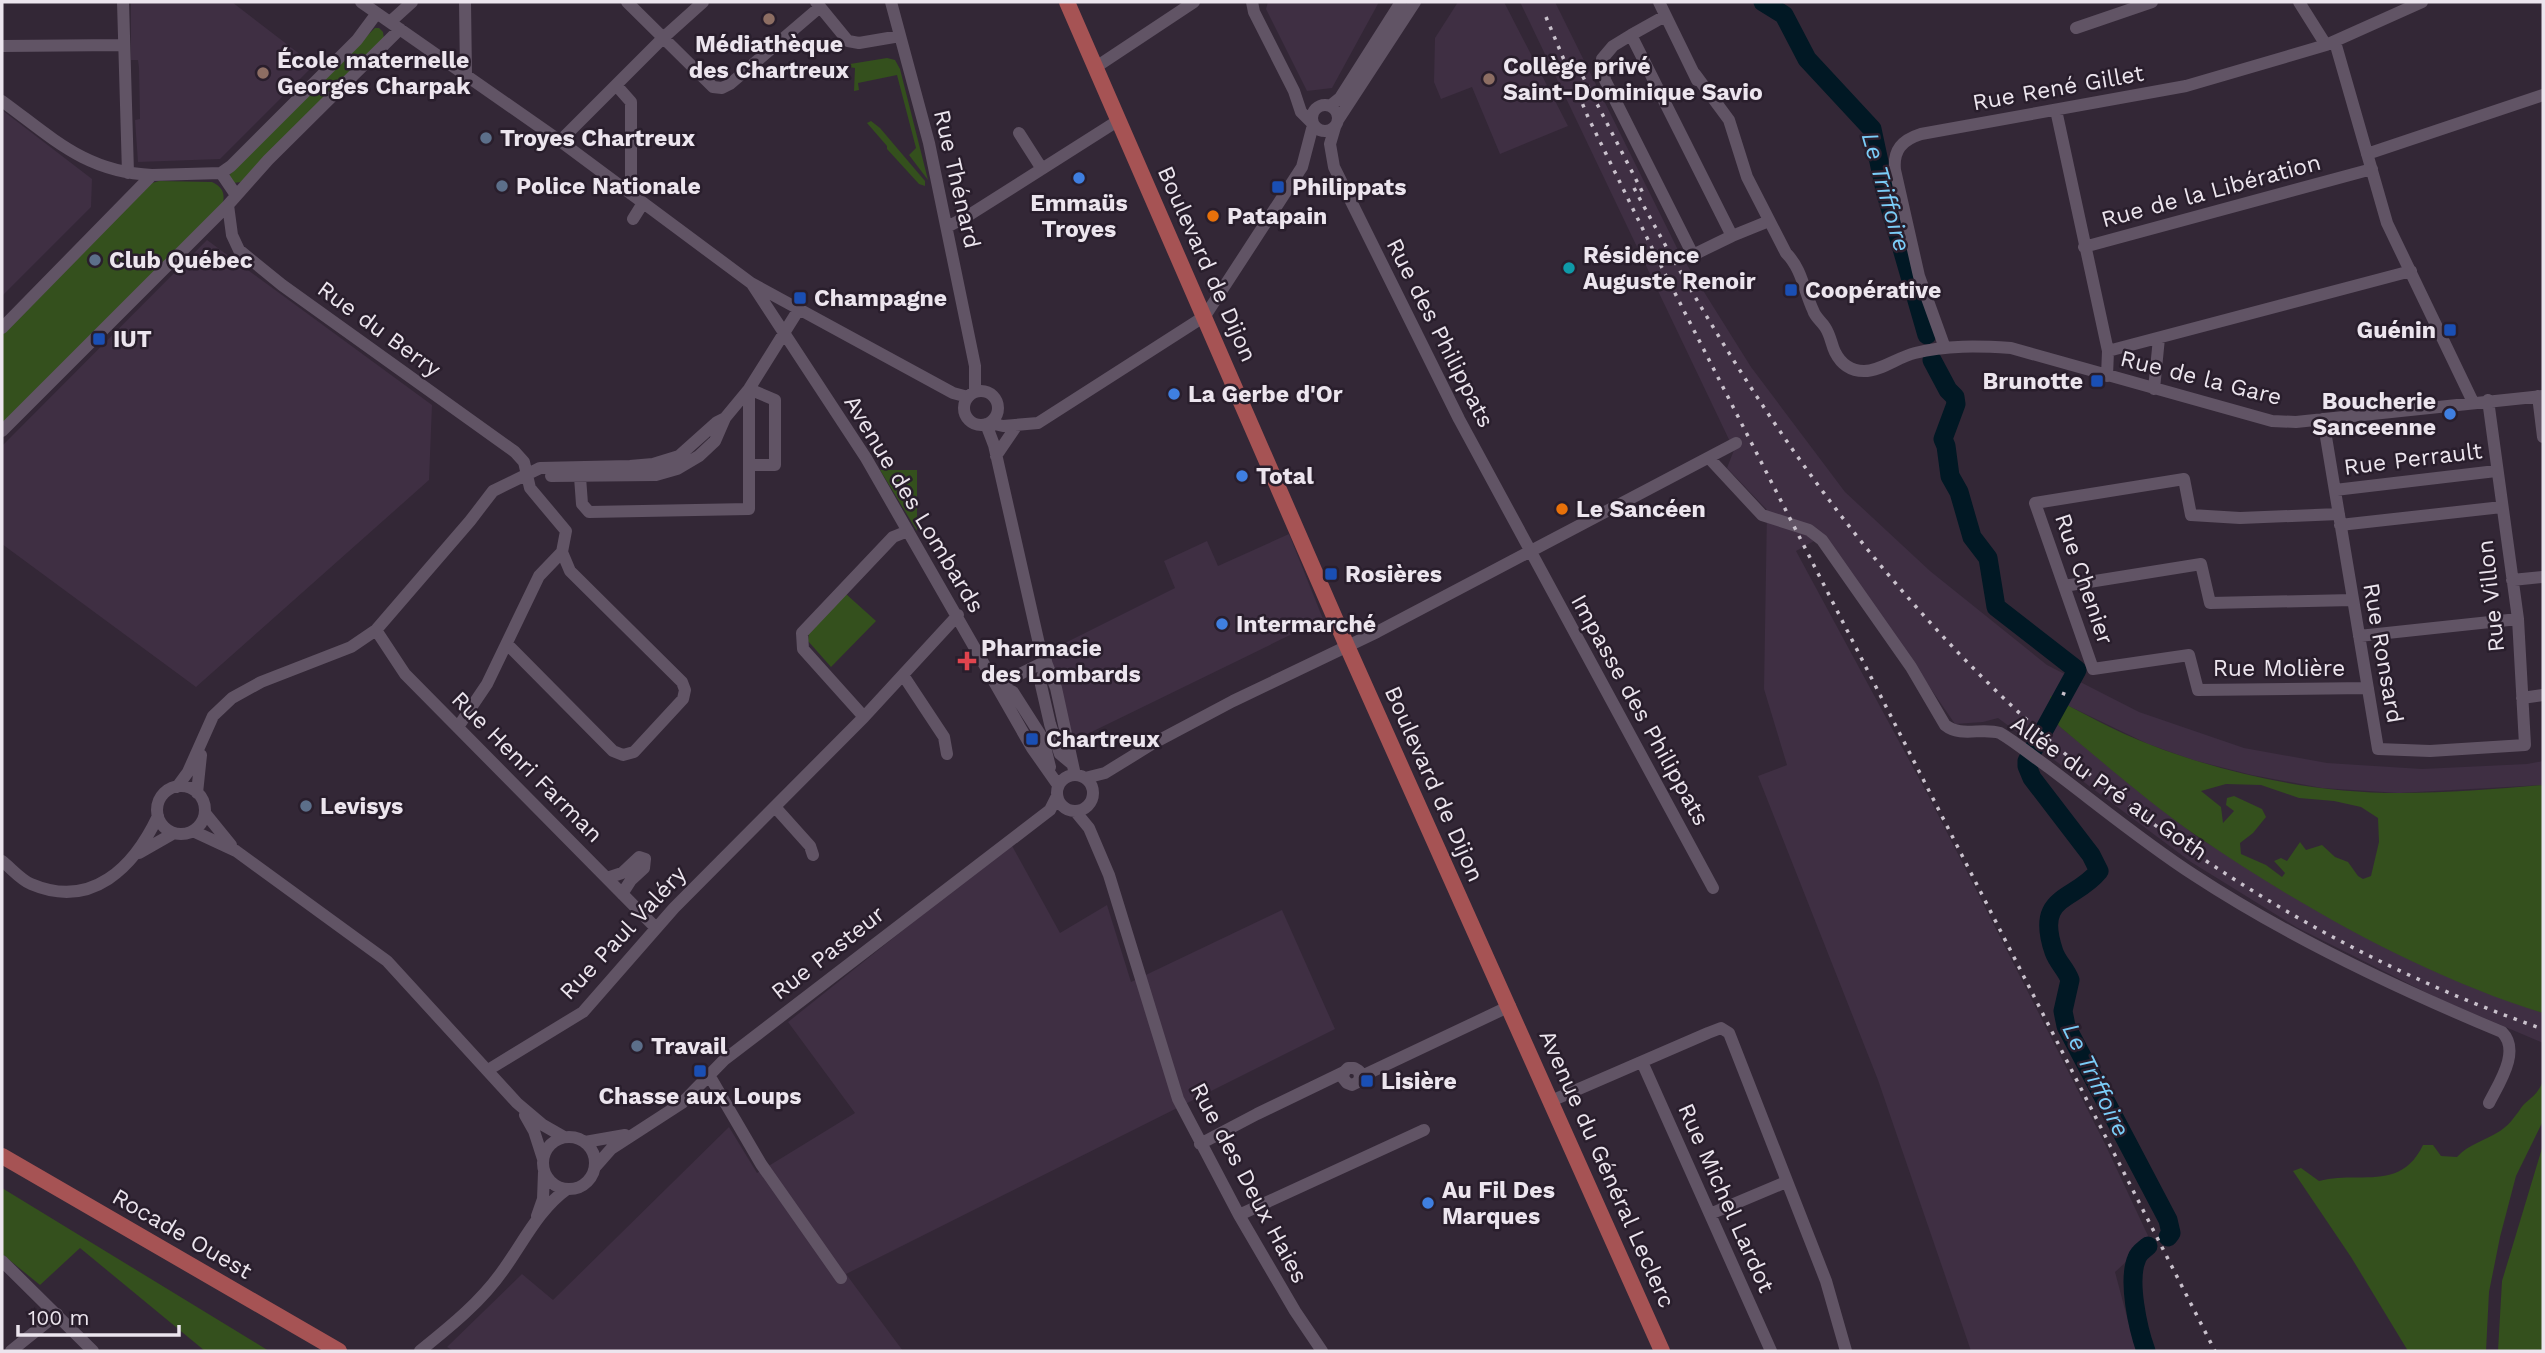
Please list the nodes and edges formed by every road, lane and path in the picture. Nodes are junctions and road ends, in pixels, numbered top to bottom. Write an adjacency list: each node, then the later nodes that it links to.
1 (123, 2): 28 (street)
2 (361, 2): 19 (street, Avenue des Lombards)
3 (412, 2): 22 (street)
4 (465, 2): 31 (street)
5 (627, 2): 26 (street)
6 (703, 2): 26 (street)
7 (891, 2): 25 (street, Rue Thénard)
8 (1067, 2): 30 (main road, Boulevard de Dijon)
9 (1194, 2): 30 (street)
10 (1252, 2): 21 (street)
11 (1258, 2): 21 (street)
12 (1401, 2): 36 (street)
13 (1415, 2): 40 (street)
14 (1659, 2): 20 (street)
15 (2152, 2): 23 (street)
16 (2299, 2): 27 (street)
17 (2422, 2): 27 (street, Rue René Gillet)
18 (818, 5): 25 (street); 26 (street)
19 (377, 13): 22 (street, Avenue des Lombards); 49 (street)
20 (1665, 16): 24 (street); 55 (street)
21 (1261, 23): 33 (street)
22 (395, 25): 31 (street, Avenue des Lombards); 52 (street)
23 (2076, 27)
24 (1631, 35): 57 (street); 57 (street)
25 (900, 36): 56 (street, Rue Thénard)
26 (663, 38): 32 (street)
27 (2331, 44): 37 (street, Rue René Gillet); 43 (street)
28 (124, 45): 29 (street); 48 (street)
29 (2, 46)
30 (1096, 67): 38 (main road, Boulevard de Dijon)
31 (466, 74): 42 (street, Avenue des Lombards)
32 (616, 85): 42 (street); 51 (street)
33 (1294, 91): 36 (street); 39 (street)
34 (2543, 94): 43 (street)
35 (2, 101): 48 (street)
36 (1326, 105): 39 (street); 40 (street)
37 (2056, 110): 58 (street); 66 (street, Rue René Gillet)
38 (1119, 120): 46 (street); 62 (main road, Boulevard de Dijon)
39 (1313, 124): 40 (street); 44 (street)
40 (1333, 126): 44 (street); 45 (street, Rue des Philippats)
41 (1019, 133): 46 (street)
42 (561, 141): 51 (street, Avenue des Lombards)
43 (2367, 154): 47 (street)
44 (1306, 164): 45 (street); 62 (street)
45 (1334, 167): 96 (street, Rue des Philippats)
46 (1042, 169): 56 (street)
47 (2372, 169): 58 (street, Rue de la Libération); 59 (street)
48 (128, 173): 50 (street)
49 (221, 173): 50 (street); 52 (street)
50 (152, 175): 63 (street)
51 (631, 194): 53 (street, Avenue des Lombards)
52 (232, 200): 82 (street); 89 (street, Rue du Berry)
53 (643, 203): 54 (street); 60 (street, Avenue des Lombards)
54 (633, 219)
55 (1769, 220): 57 (street); 66 (street, Rue de la Gare)
56 (947, 227): 68 (street, Rue Thénard)
57 (1732, 236)
58 (2084, 247): 67 (street, Rue de la Libération)
59 (2411, 271): 65 (street); 76 (street)
60 (751, 283): 61 (street, Avenue des Lombards); 64 (street, Avenue des Lombards)
61 (799, 309): 64 (street); 72 (street, Avenue des Lombards)
62 (1205, 316): 81 (street); 106 (main road, Boulevard de Dijon)
63 (2, 328)
64 (784, 333): 70 (street); 94 (street, Avenue des Lombards)
65 (2159, 338): 67 (street); 71 (street)
66 (1945, 348): 69 (street, Rue de la Gare)
67 (2108, 351): 69 (street, Rue de la Libération)
68 (975, 371): 72 (street); 74 (street, Rue Thénard)
69 (2108, 376): 71 (street, Rue de la Gare)
70 (749, 389): 78 (street); 87 (street); 87 (street)
71 (2154, 389): 79 (street, Rue de la Gare)
72 (953, 393): 74 (street, Avenue des Lombards)
73 (2541, 396): 75 (street, Rue de la Gare); 83 (street)
74 (973, 398): 77 (street, Rue Thénard); 80 (street)
75 (2488, 400): 76 (street, Rue de la Gare); 88 (street, Rue Villon)
76 (2473, 401): 79 (street, Rue de la Gare)
77 (998, 410): 80 (street); 81 (street)
78 (725, 418): 89 (street); 90 (street)
79 (2323, 419): 91 (street, Rue Ronsard)
80 (988, 424): 81 (street); 85 (street)
81 (1022, 425): 85 (street)
82 (2, 431)
83 (2543, 436)
84 (1736, 443): 86 (street)
85 (996, 456): 107 (street)
86 (1709, 458): 96 (street); 147 (street, Allée du Pré au Goth)
87 (749, 465): 90 (street)
88 (2497, 471): 91 (street, Rue Perrault); 92 (street, Rue Villon)
89 (527, 474): 90 (street); 95 (street, Rue du Berry); 103 (street)
90 (580, 477)
91 (2335, 489): 93 (street, Rue Ronsard)
92 (2502, 507): 93 (street); 98 (street, Rue Villon)
93 (2340, 519): 99 (street, Rue Chenier); 100 (street, Rue Ronsard)
94 (908, 531): 101 (street, Avenue des Lombards); 114 (street)
95 (562, 552): 105 (street); 105 (street)
96 (1530, 553): 106 (street); 138 (street, Impasse des Philippats)
97 (2543, 577): 98 (street)
98 (2512, 580): 102 (street, Rue Villon)
99 (2064, 586): 100 (street); 108 (street, Rue Chenier)
100 (2353, 600): 104 (street, Rue Ronsard)
101 (958, 615): 109 (street, Rue Paul Valéry); 110 (street, Avenue des Lombards)
102 (2518, 618): 104 (street); 113 (street, Rue Villon)
103 (376, 630): 115 (street, Rue Henri Farman); 116 (street)
104 (2359, 636): 111 (street, Rue Ronsard)
105 (508, 645): 115 (street)
106 (1347, 646): 120 (street); 141 (main road, Boulevard de Dijon)
107 (1046, 661): 110 (street); 119 (street)
108 (2093, 669): 111 (street, Rue Molière)
109 (903, 675): 114 (street, Rue Paul Valéry); 118 (street)
110 (998, 685): 121 (street, Avenue des Lombards)
111 (2368, 688): 117 (street, Rue Ronsard)
112 (2543, 695): 113 (street)
113 (2522, 698): 117 (street, Rue Villon)
114 (864, 716): 125 (street, Rue Paul Valéry)
115 (458, 727): 137 (street, Rue Henri Farman)
116 (202, 743): 122 (street); 123 (street)
117 (2525, 745)
118 (947, 754)
119 (1077, 772): 120 (street); 121 (street); 124 (street)
120 (1105, 773): 124 (street)
121 (1056, 785): 126 (street, Rue Pasteur); 127 (street, Rue des Deux Haies)
122 (177, 787): 123 (street); 129 (street)
123 (197, 793): 128 (street)
124 (1091, 797): 127 (street); 130 (street, Rue des Deux Haies)
125 (775, 807): 135 (street); 140 (street, Rue Paul Valéry)
126 (1050, 810): 127 (street, Rue Pasteur); 144 (street, Rue Pasteur)
127 (1070, 810): 130 (street, Rue des Deux Haies)
128 (205, 813): 131 (street); 133 (street)
129 (158, 816): 132 (street); 134 (street)
130 (1089, 828): 152 (street, Rue des Deux Haies)
131 (193, 831): 132 (street); 133 (street)
132 (174, 833): 134 (street)
133 (236, 850): 143 (street)
134 (136, 855): 136 (street)
135 (813, 855)
136 (2, 861)
137 (607, 878): 139 (street, Rue Henri Farman); 139 (street)
138 (1713, 888)
139 (622, 894): 140 (street, Rue Henri Farman)
140 (656, 928): 143 (street, Rue Paul Valéry)
141 (1510, 1006): 145 (main road, Avenue du Général Leclerc); 152 (street)
142 (1642, 1062): 145 (street); 156 (street); 158 (street, Rue Michel Lardot)
143 (488, 1070): 146 (street)
144 (709, 1075): 149 (street, Rue Pasteur); 162 (street)
145 (1551, 1101): 169 (main road, Avenue du Général Leclerc)
146 (517, 1102): 150 (street); 154 (street)
147 (2489, 1103)
148 (1424, 1130): 159 (street)
149 (636, 1132): 151 (street, Rue Pasteur); 155 (street, Rue Pasteur)
150 (564, 1137): 151 (street); 154 (street)
151 (585, 1142): 155 (street)
152 (1200, 1144): 159 (street, Rue des Deux Haies)
153 (2, 1156): 166 (main road, Rocade Ouest)
154 (544, 1165): 157 (street); 160 (street)
155 (596, 1166): 157 (street)
156 (1786, 1182): 158 (street); 171 (street)
157 (567, 1189): 160 (street)
158 (1710, 1214): 170 (street, Rue Michel Lardot)
159 (1239, 1215): 168 (street, Rue des Deux Haies)
160 (536, 1220): 167 (street)
161 (2, 1261): 163 (street)
162 (841, 1279)
163 (57, 1314): 164 (street); 165 (street)
164 (11, 1351)
165 (93, 1351)
166 (340, 1351)
167 (420, 1351)
168 (1322, 1351)
169 (1662, 1351)
170 (1771, 1351)
171 (1846, 1351)

